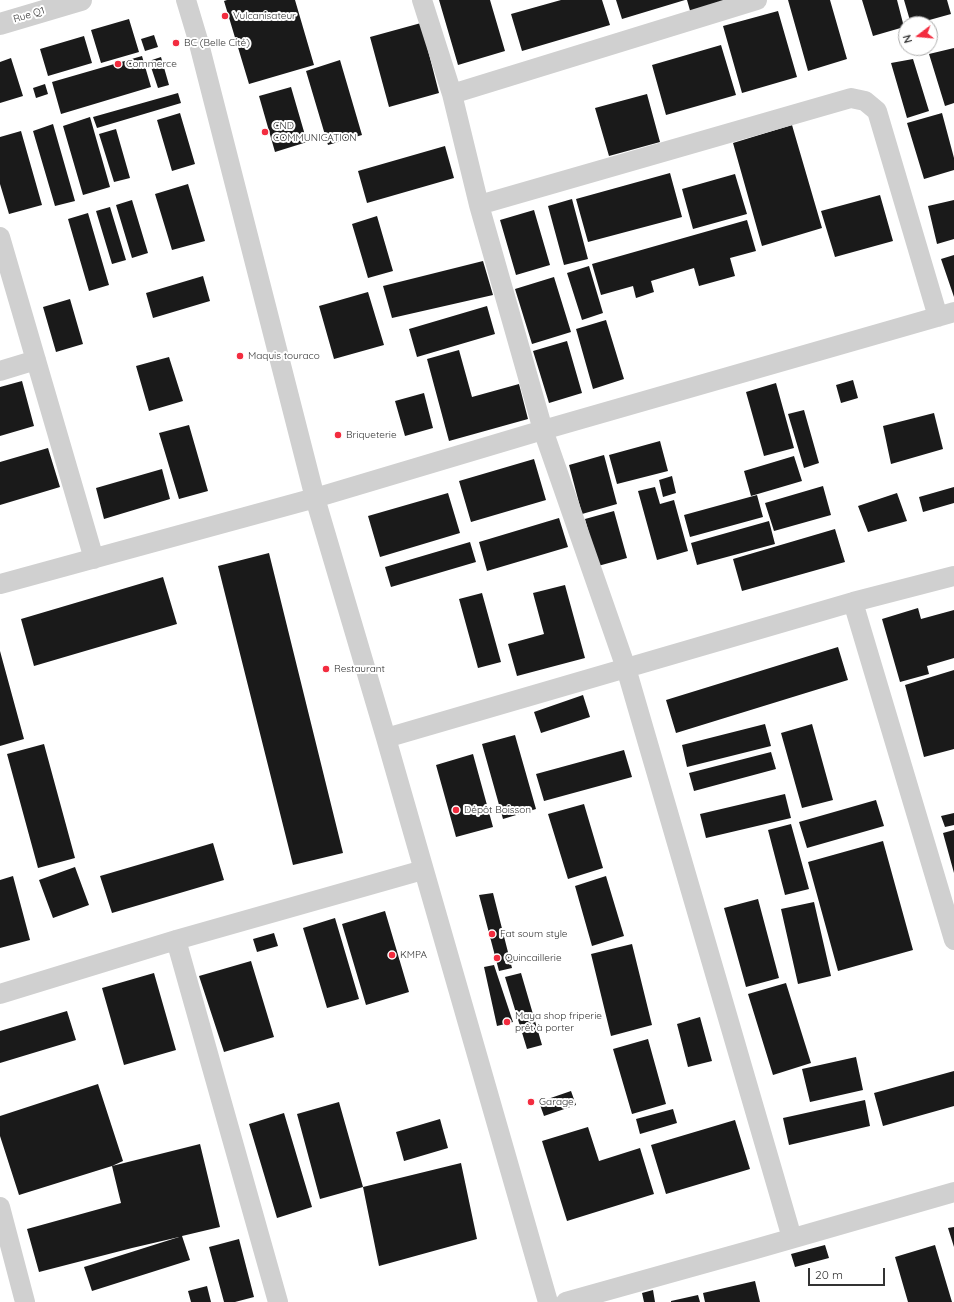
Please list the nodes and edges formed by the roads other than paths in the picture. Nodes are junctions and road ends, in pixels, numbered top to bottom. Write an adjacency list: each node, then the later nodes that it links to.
1 (81, 0): 5 (street, Rue Q1)
2 (186, 0): 13 (street)
3 (422, 0): 6 (street)
4 (757, 0): 6 (street)
5 (0, 24)
6 (452, 94): 7 (street)
7 (479, 204): 9 (street); 12 (street)
8 (0, 237): 10 (street)
9 (946, 315): 12 (street)
10 (36, 360): 11 (street); 14 (street)
11 (0, 371)
12 (543, 430): 13 (street); 18 (street)
13 (316, 498): 14 (street); 19 (street)
14 (94, 559): 16 (street)
15 (954, 576): 17 (street)
16 (0, 584)
17 (853, 602): 18 (street); 22 (street)
18 (626, 668): 19 (street); 26 (street)
19 (386, 738): 20 (street)
20 (423, 870): 21 (street); 29 (street)
21 (176, 940): 23 (street); 28 (street)
22 (954, 940)
23 (0, 994)
24 (954, 1192): 26 (street)
25 (0, 1207): 27 (street)
26 (792, 1238): 30 (street)
27 (25, 1302)
28 (278, 1302)
29 (548, 1302)
30 (566, 1302)

